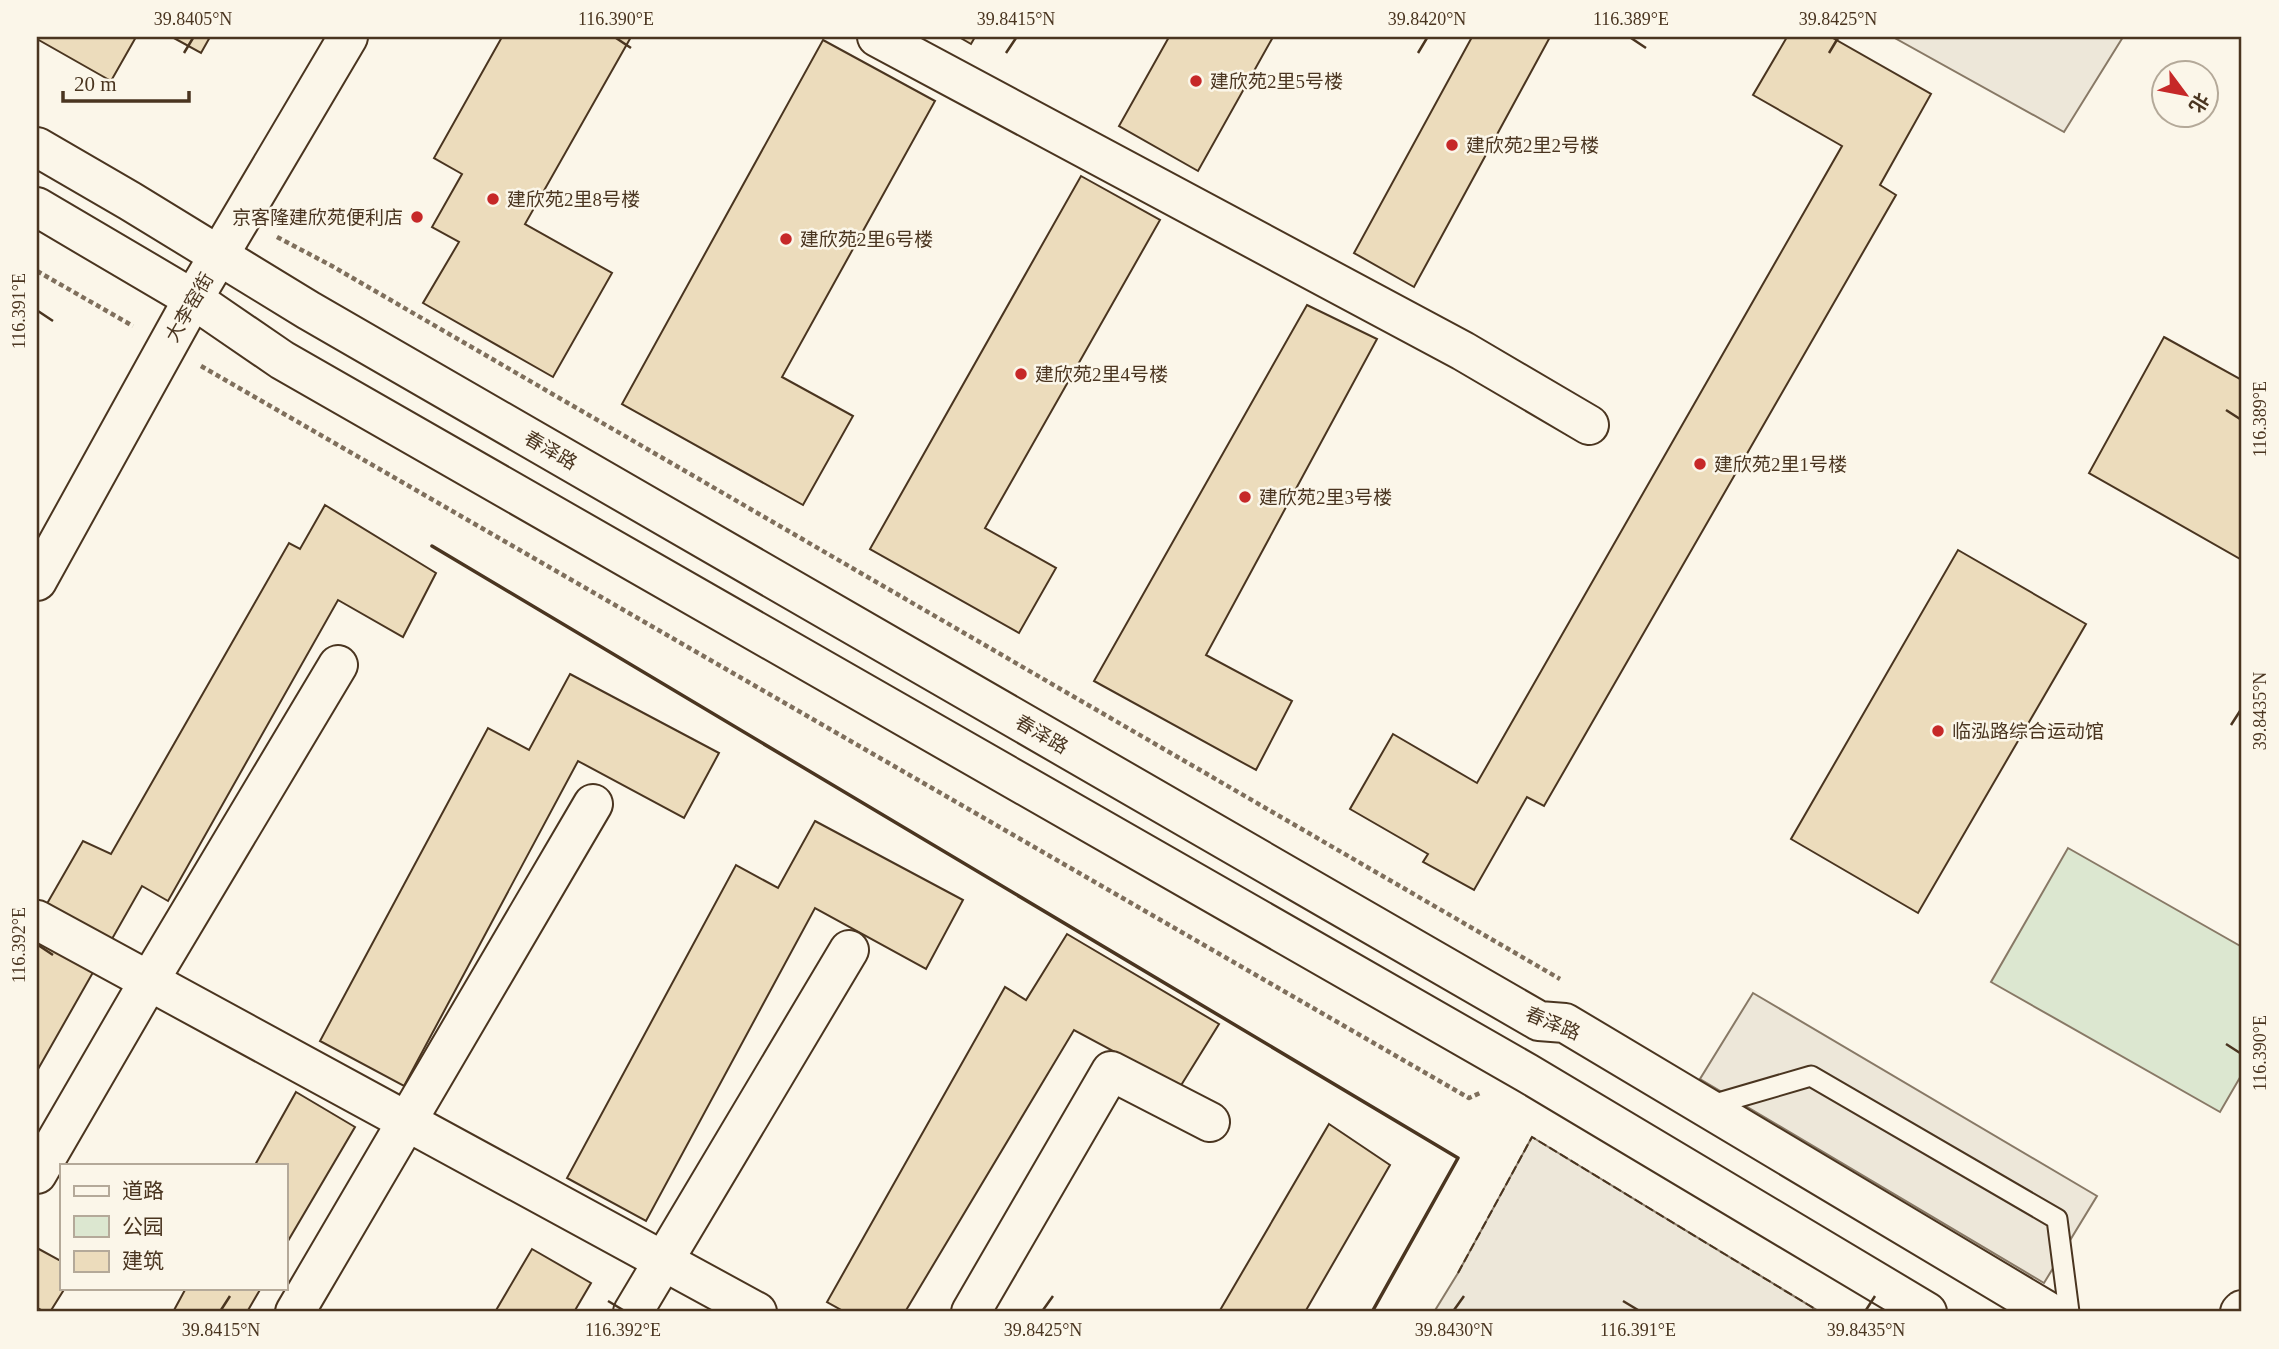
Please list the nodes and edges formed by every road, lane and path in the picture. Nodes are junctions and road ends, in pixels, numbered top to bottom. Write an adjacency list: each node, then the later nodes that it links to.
1 (348, 37): 5 (street, 大李窑街)
2 (877, 37): 10 (street)
3 (37, 147): 6 (street, 春泽路)
4 (37, 207): 8 (street)
5 (241, 217): 6 (street, 大李窑街); 17 (path)
6 (219, 256): 8 (street, 大李窑街); 17 (street, 春泽路)
7 (37, 271): 9 (path)
8 (193, 299): 9 (street, 大李窑街); 18 (street)
9 (167, 346): 11 (street, 大李窑街); 18 (path)
10 (1589, 425)
11 (37, 580)
12 (338, 665): 16 (street)
13 (593, 804): 20 (street)
14 (37, 920): 16 (street)
15 (849, 950): 23 (street)
16 (149, 981): 20 (street); 22 (street)
17 (1565, 1023): 19 (street, 春泽路)
18 (1527, 1073): 28 (street)
19 (1704, 1107): 29 (street, 春泽路); 30 (lane)
20 (407, 1121): 23 (street); 24 (street)
21 (1210, 1122): 27 (street)
22 (37, 1174)
23 (663, 1261): 25 (street); 26 (street)
24 (295, 1312)
25 (633, 1312)
26 (757, 1312)
27 (971, 1312)
28 (1927, 1312)
29 (2049, 1312)
30 (2069, 1312)

